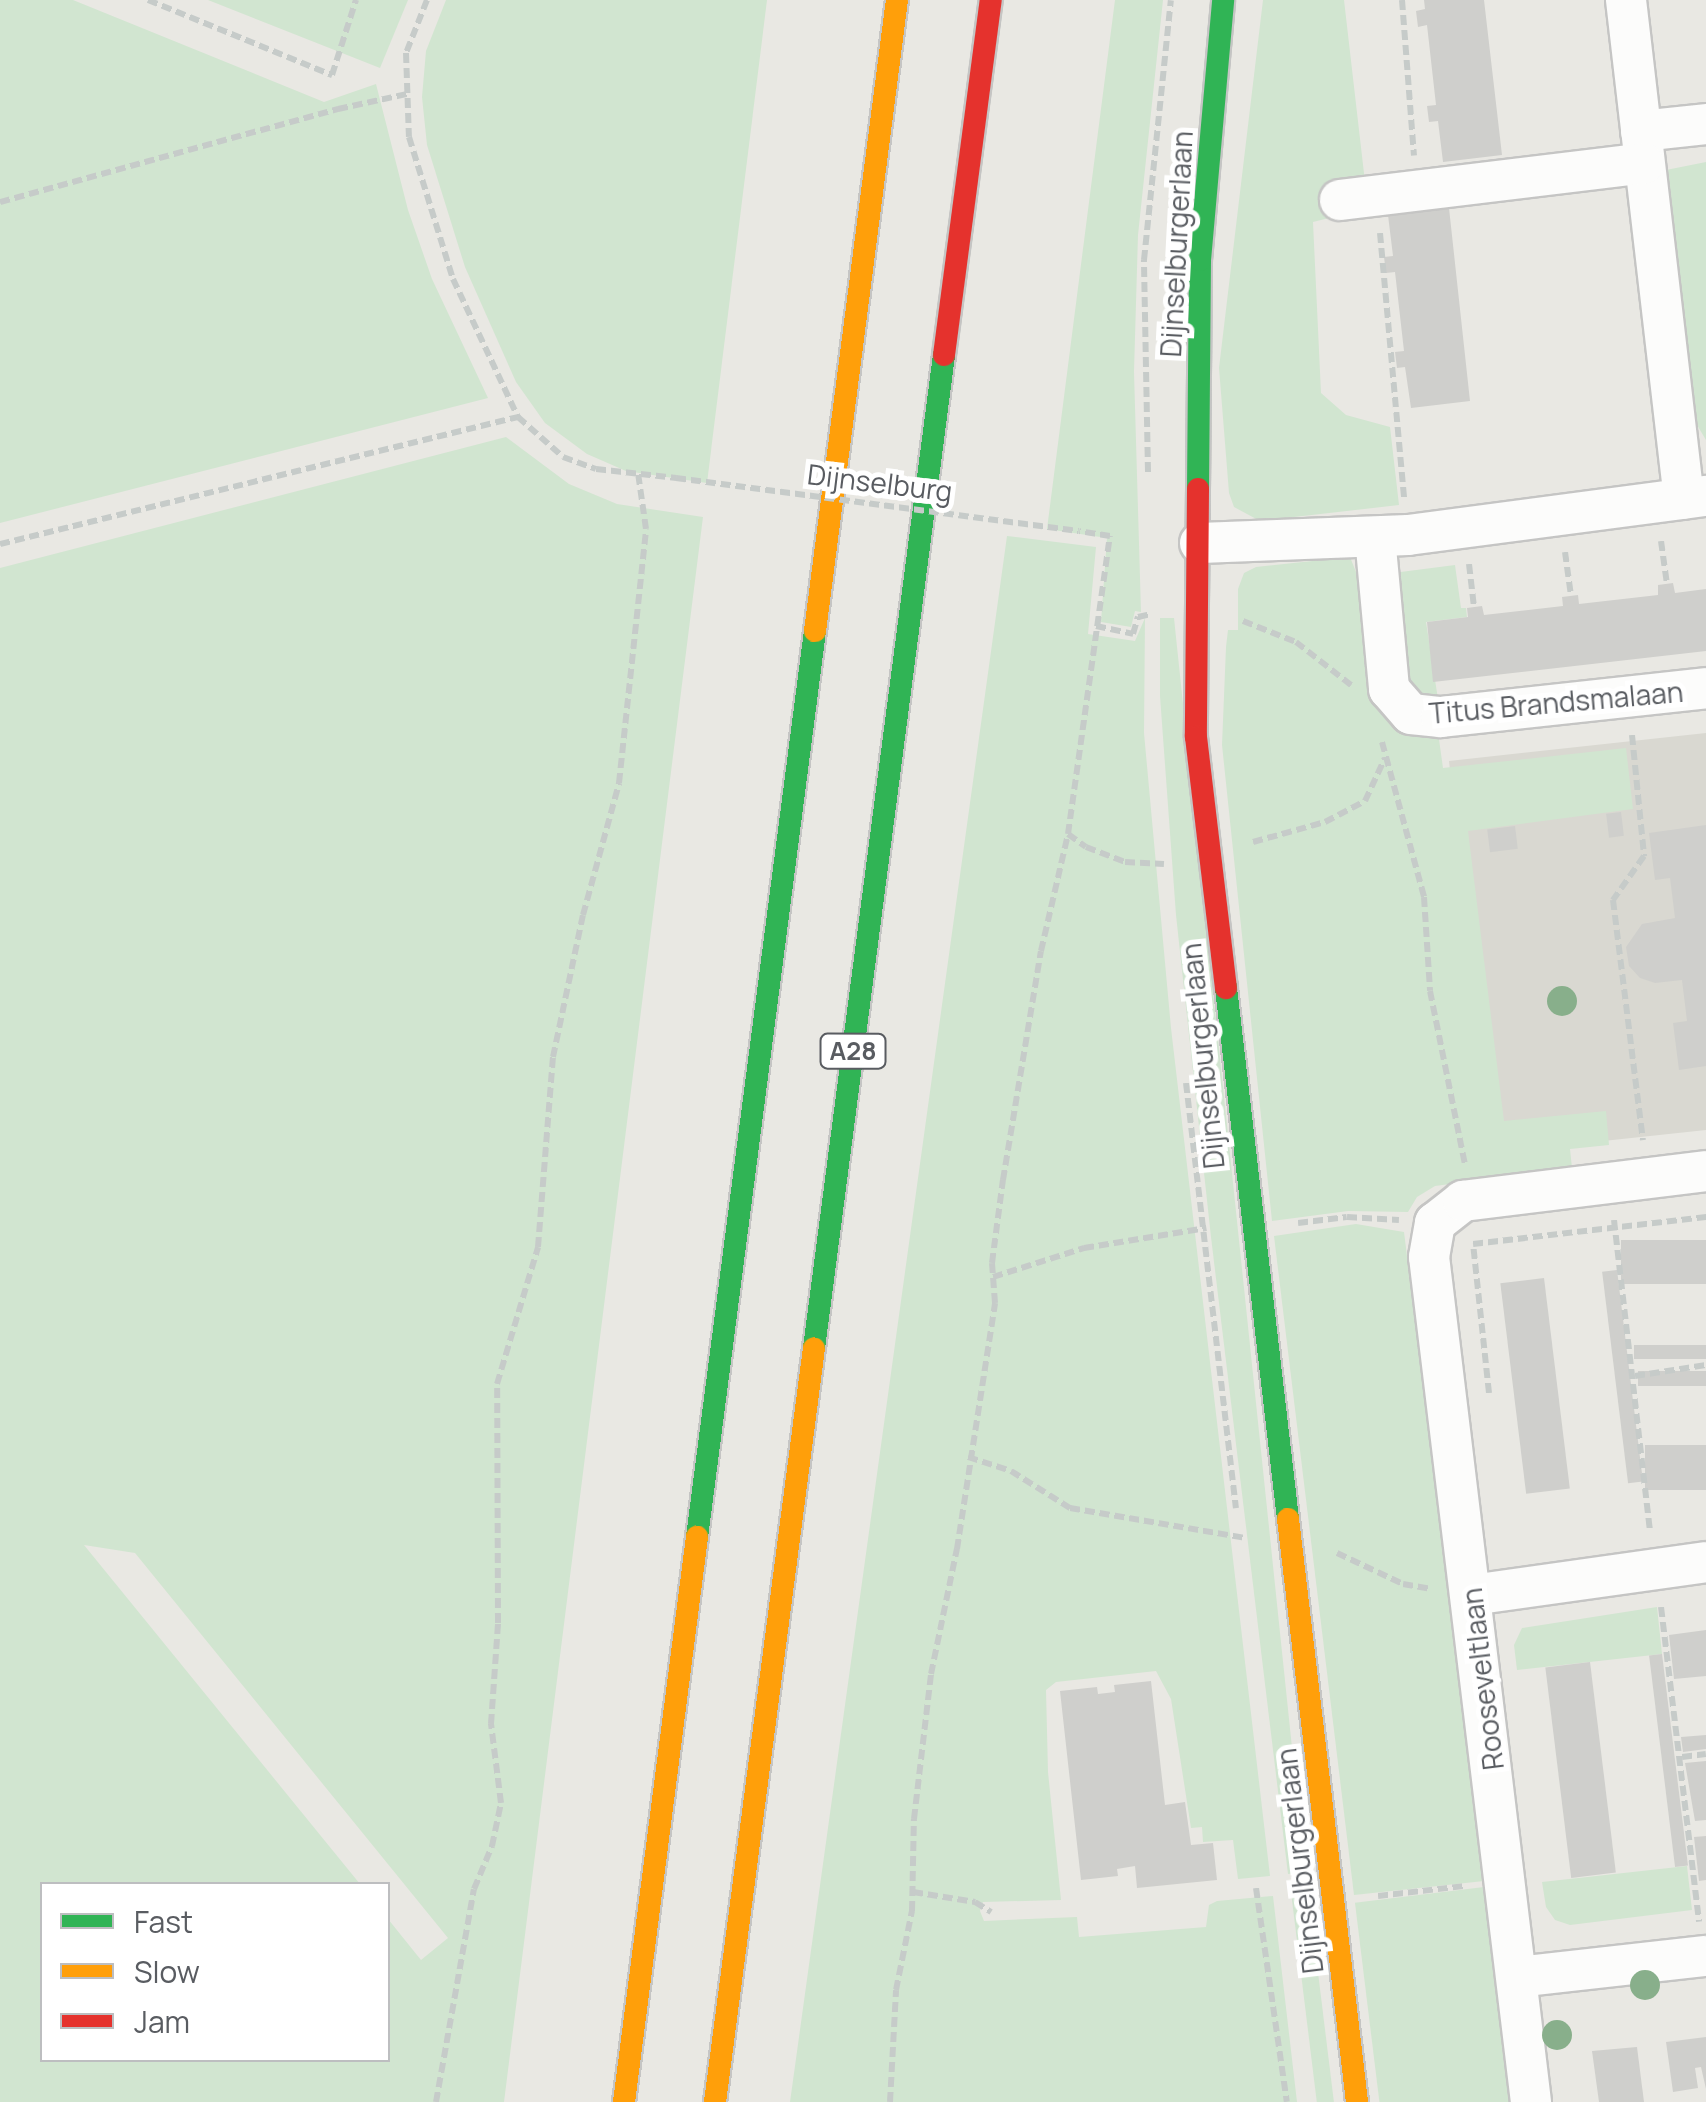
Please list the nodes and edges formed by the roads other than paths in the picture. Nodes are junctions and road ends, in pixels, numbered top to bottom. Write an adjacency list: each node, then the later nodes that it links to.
1 (896, 0): 17 (main road)
2 (991, 0): 18 (main road, A28)
3 (1224, 0): 10 (main road, Dijnselburgerlaan)
4 (1626, 0): 6 (street)
5 (1706, 124): 6 (street)
6 (1643, 147): 7 (street); 8 (street)
7 (1358, 198)
8 (1695, 498): 9 (street)
9 (1391, 536): 10 (street); 11 (street, Titus Brandsmalaan)
10 (1200, 543): 19 (main road, Dijnselburgerlaan)
11 (1706, 688)
12 (1706, 1171): 14 (street, Rooseveltlaan)
13 (1706, 1562): 14 (street)
14 (1472, 1595): 16 (street, Rooseveltlaan)
15 (1705, 1956): 16 (street)
16 (1518, 1976): 20 (street, Rooseveltlaan)
17 (624, 2102)
18 (714, 2102)
19 (1357, 2102)
20 (1531, 2102)

